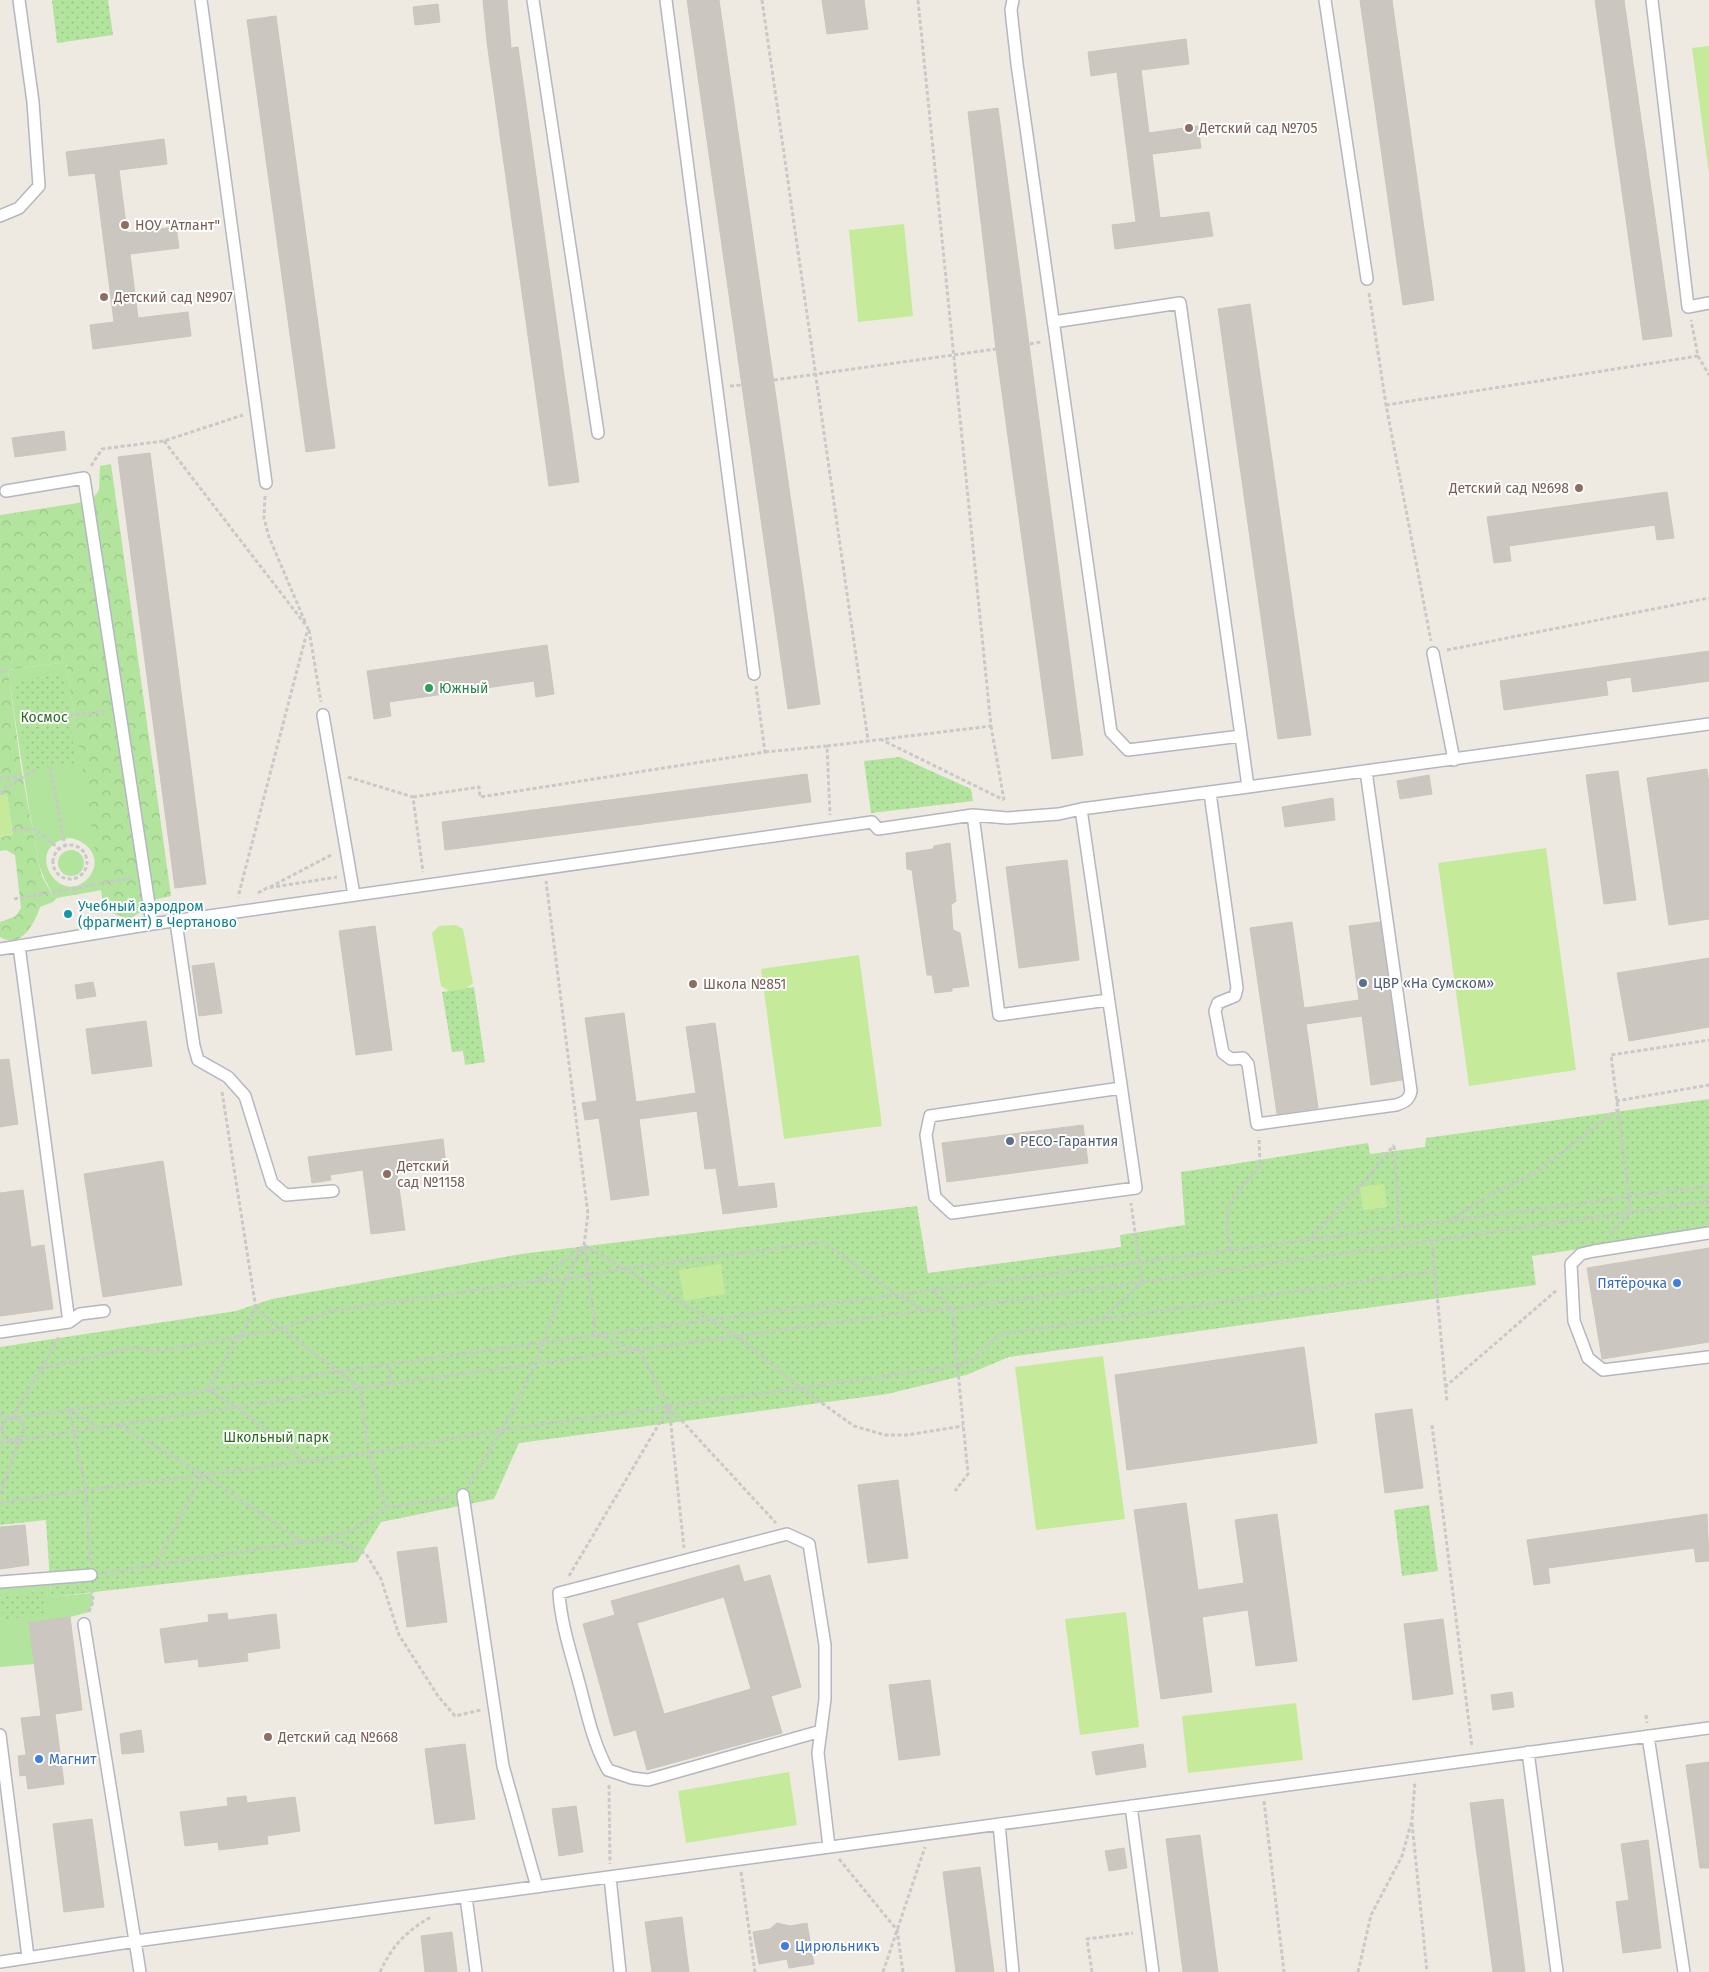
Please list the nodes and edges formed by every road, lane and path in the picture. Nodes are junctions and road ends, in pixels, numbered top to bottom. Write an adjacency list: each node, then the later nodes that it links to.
1 (19, 0): 10 (lane)
2 (200, 0): 22 (lane)
3 (533, 0): 23 (lane)
4 (666, 0): 33 (lane)
5 (762, 0): 18 (path)
6 (918, 0): 16 (path)
7 (1013, 0): 14 (lane)
8 (1325, 0): 11 (lane)
9 (1652, 0): 13 (lane)
10 (0, 216)
11 (1367, 279): 21 (path)
12 (1709, 303): 13 (lane)
13 (1688, 307): 17 (path)
14 (1053, 322): 39 (lane); 39 (lane)
15 (996, 349): 16 (path)
16 (952, 356): 18 (path); 38 (path)
17 (1698, 356): 19 (path); 21 (path)
18 (817, 374): 20 (path); 41 (path)
19 (1709, 375)
20 (774, 380)
21 (1386, 405): 30 (path)
22 (256, 410): 24 (path); 26 (lane)
23 (598, 433)
24 (164, 441): 25 (path); 29 (path)
25 (84, 478): 27 (lane); 34 (lane)
26 (266, 483): 29 (path)
27 (6, 491)
28 (1709, 598): 30 (path)
29 (308, 628): 35 (path); 73 (path)
30 (1433, 653): 44 (lane)
31 (8, 670): 32 (path)
32 (0, 672)
33 (754, 674): 43 (path)
34 (119, 709): 36 (path); 65 (lane)
35 (324, 715): 48 (lane)
36 (69, 716)
37 (1709, 724): 44 (lane)
38 (991, 726): 40 (path); 55 (path)
39 (1241, 736): 51 (lane)
40 (880, 739): 41 (path); 55 (path)
41 (868, 740): 42 (path)
42 (827, 746): 43 (path); 59 (path)
43 (765, 752): 54 (path)
44 (1454, 760): 47 (lane)
45 (50, 767): 61 (path)
46 (37, 769): 49 (path)
47 (1366, 771): 51 (lane); 85 (lane)
48 (333, 772): 54 (path); 62 (lane)
49 (24, 776): 50 (path); 53 (path)
50 (0, 778)
51 (1248, 787): 52 (lane)
52 (1210, 793): 56 (lane); 85 (lane)
53 (2, 795)
54 (413, 797): 67 (path)
55 (1004, 800): 58 (path)
56 (1081, 809): 58 (lane); 78 (lane)
57 (973, 815): 58 (lane); 59 (lane); 78 (lane)
58 (1007, 818)
59 (831, 827): 64 (lane)
60 (12, 830): 63 (path)
61 (65, 846): 63 (path); 66 (path)
62 (346, 848): 69 (path); 71 (lane)
63 (59, 849): 66 (path)
64 (544, 868): 67 (lane); 97 (path)
65 (145, 875): 68 (path); 75 (lane)
66 (75, 879): 68 (path)
67 (425, 886): 71 (lane)
68 (74, 887): 70 (path); 72 (path)
69 (267, 888)
70 (76, 895)
71 (354, 895): 73 (lane)
72 (14, 899)
73 (234, 913): 74 (lane)
74 (176, 922): 75 (lane); 80 (lane)
75 (152, 924): 76 (lane)
76 (18, 946): 77 (lane); 116 (lane)
77 (0, 949)
78 (1108, 1000): 82 (lane)
79 (1709, 1040): 83 (path)
80 (218, 1073): 88 (lane); 110 (path)
81 (1709, 1085): 83 (path)
82 (1122, 1088): 87 (lane); 87 (lane)
83 (1616, 1101): 84 (path)
84 (1617, 1110): 89 (path); 92 (path)
85 (1257, 1124): 98 (path)
86 (1709, 1186): 89 (path)
87 (1136, 1188): 100 (path)
88 (333, 1191)
89 (1629, 1196): 91 (path); 92 (path)
90 (1709, 1201): 91 (path)
91 (1629, 1212): 96 (path); 99 (path)
92 (1451, 1220): 93 (path)
93 (1400, 1226): 95 (path); 95 (path)
94 (1709, 1233): 99 (lane)
95 (1311, 1239): 98 (path)
96 (1432, 1240): 102 (path); 107 (path)
97 (584, 1245): 101 (path); 103 (path); 105 (path); 106 (path)
98 (1230, 1250): 100 (path)
99 (1594, 1251): 104 (lane)
100 (1140, 1262): 107 (path); 108 (path)
101 (623, 1269): 103 (path); 109 (path); 115 (path)
102 (1435, 1272): 114 (path); 131 (path)
103 (588, 1275): 105 (path); 120 (path)
104 (1571, 1277): 124 (lane); 131 (path)
105 (566, 1279): 106 (path); 122 (path)
106 (537, 1280): 117 (path)
107 (1142, 1282): 111 (path); 114 (path)
108 (934, 1292): 109 (path); 111 (path)
109 (897, 1295): 112 (path); 115 (path)
110 (256, 1309): 117 (path); 121 (path)
111 (952, 1309): 112 (path); 127 (path)
112 (925, 1310): 119 (path)
113 (104, 1311): 116 (lane)
114 (1102, 1319): 127 (path)
115 (710, 1320): 119 (path); 120 (path)
116 (69, 1322): 118 (lane); 128 (path)
117 (282, 1328): 121 (path); 129 (path)
118 (0, 1332)
119 (736, 1335): 123 (path); 133 (path)
120 (596, 1336): 122 (path); 123 (path)
121 (238, 1337): 128 (path); 134 (path)
122 (542, 1344): 125 (path); 126 (path)
123 (640, 1351): 125 (path); 137 (path)
124 (1708, 1357)
125 (535, 1365): 130 (path); 145 (path)
126 (390, 1366): 129 (path); 130 (path)
127 (957, 1366): 133 (path); 143 (path)
128 (41, 1369): 140 (path)
129 (336, 1372): 132 (path); 134 (path)
130 (389, 1385): 132 (path)
131 (1446, 1387): 135 (path)
132 (360, 1388): 136 (path); 149 (path)
133 (802, 1388): 137 (path); 143 (path)
134 (207, 1389): 136 (path); 138 (path)
135 (1447, 1402)
136 (237, 1406): 141 (path); 150 (path)
137 (669, 1407): 145 (path); 158 (path); 161 (path); 165 (path)
138 (69, 1410): 140 (path); 144 (path); 146 (path)
139 (0, 1414): 140 (path)
140 (10, 1418): 147 (path); 147 (path)
141 (118, 1425): 144 (path); 151 (path)
142 (1432, 1425): 173 (path)
143 (963, 1426): 153 (path)
144 (98, 1428): 146 (path)
145 (502, 1430): 149 (path); 155 (path)
146 (72, 1431): 147 (path); 152 (path)
147 (17, 1441): 148 (path); 154 (path)
148 (0, 1443)
149 (369, 1453): 150 (path); 157 (path)
150 (306, 1462): 151 (path)
151 (202, 1474): 152 (path); 160 (path); 162 (path)
152 (86, 1490): 156 (path); 163 (path)
153 (955, 1491)
154 (0, 1494)
155 (463, 1495): 157 (path); 167 (lane)
156 (0, 1503)
157 (386, 1508): 159 (path)
158 (787, 1534): 161 (lane); 169 (lane)
159 (323, 1539): 160 (path); 167 (path)
160 (303, 1542): 162 (path)
161 (686, 1561): 165 (lane)
162 (155, 1566): 163 (path)
163 (91, 1575): 164 (lane); 166 (path)
164 (0, 1582)
165 (559, 1593): 175 (lane)
166 (84, 1624): 189 (lane)
167 (494, 1706): 184 (lane)
168 (1709, 1728): 171 (lane)
169 (821, 1731): 175 (lane); 181 (lane)
170 (0, 1735): 190 (lane)
171 (1648, 1736): 172 (lane); 206 (lane)
172 (1528, 1752): 173 (lane); 205 (lane)
173 (1474, 1760): 174 (lane)
174 (1416, 1768): 176 (lane); 178 (path)
175 (608, 1770): 183 (path)
176 (1262, 1788): 177 (lane); 202 (path)
177 (1131, 1806): 179 (lane); 201 (lane)
178 (1412, 1820): 203 (path); 204 (path)
179 (999, 1824): 180 (lane); 199 (lane)
180 (930, 1833): 181 (lane); 187 (path)
181 (830, 1847): 182 (lane); 187 (path)
182 (739, 1860): 183 (lane); 196 (path)
183 (610, 1877): 184 (lane); 195 (lane)
184 (537, 1887): 185 (lane)
185 (466, 1897): 189 (lane); 194 (lane)
186 (436, 1914): 193 (path)
187 (897, 1930): 197 (path); 198 (path)
188 (1136, 1933): 200 (path)
189 (136, 1941): 190 (lane); 192 (lane)
190 (28, 1957): 191 (lane)
191 (0, 1962)
192 (140, 1972)
193 (380, 1972)
194 (476, 1972)
195 (620, 1972)
196 (754, 1972)
197 (883, 1972)
198 (903, 1972)
199 (1013, 1972)
200 (1092, 1972)
201 (1153, 1972)
202 (1284, 1972)
203 (1358, 1972)
204 (1427, 1972)
205 (1557, 1972)
206 (1684, 1972)

